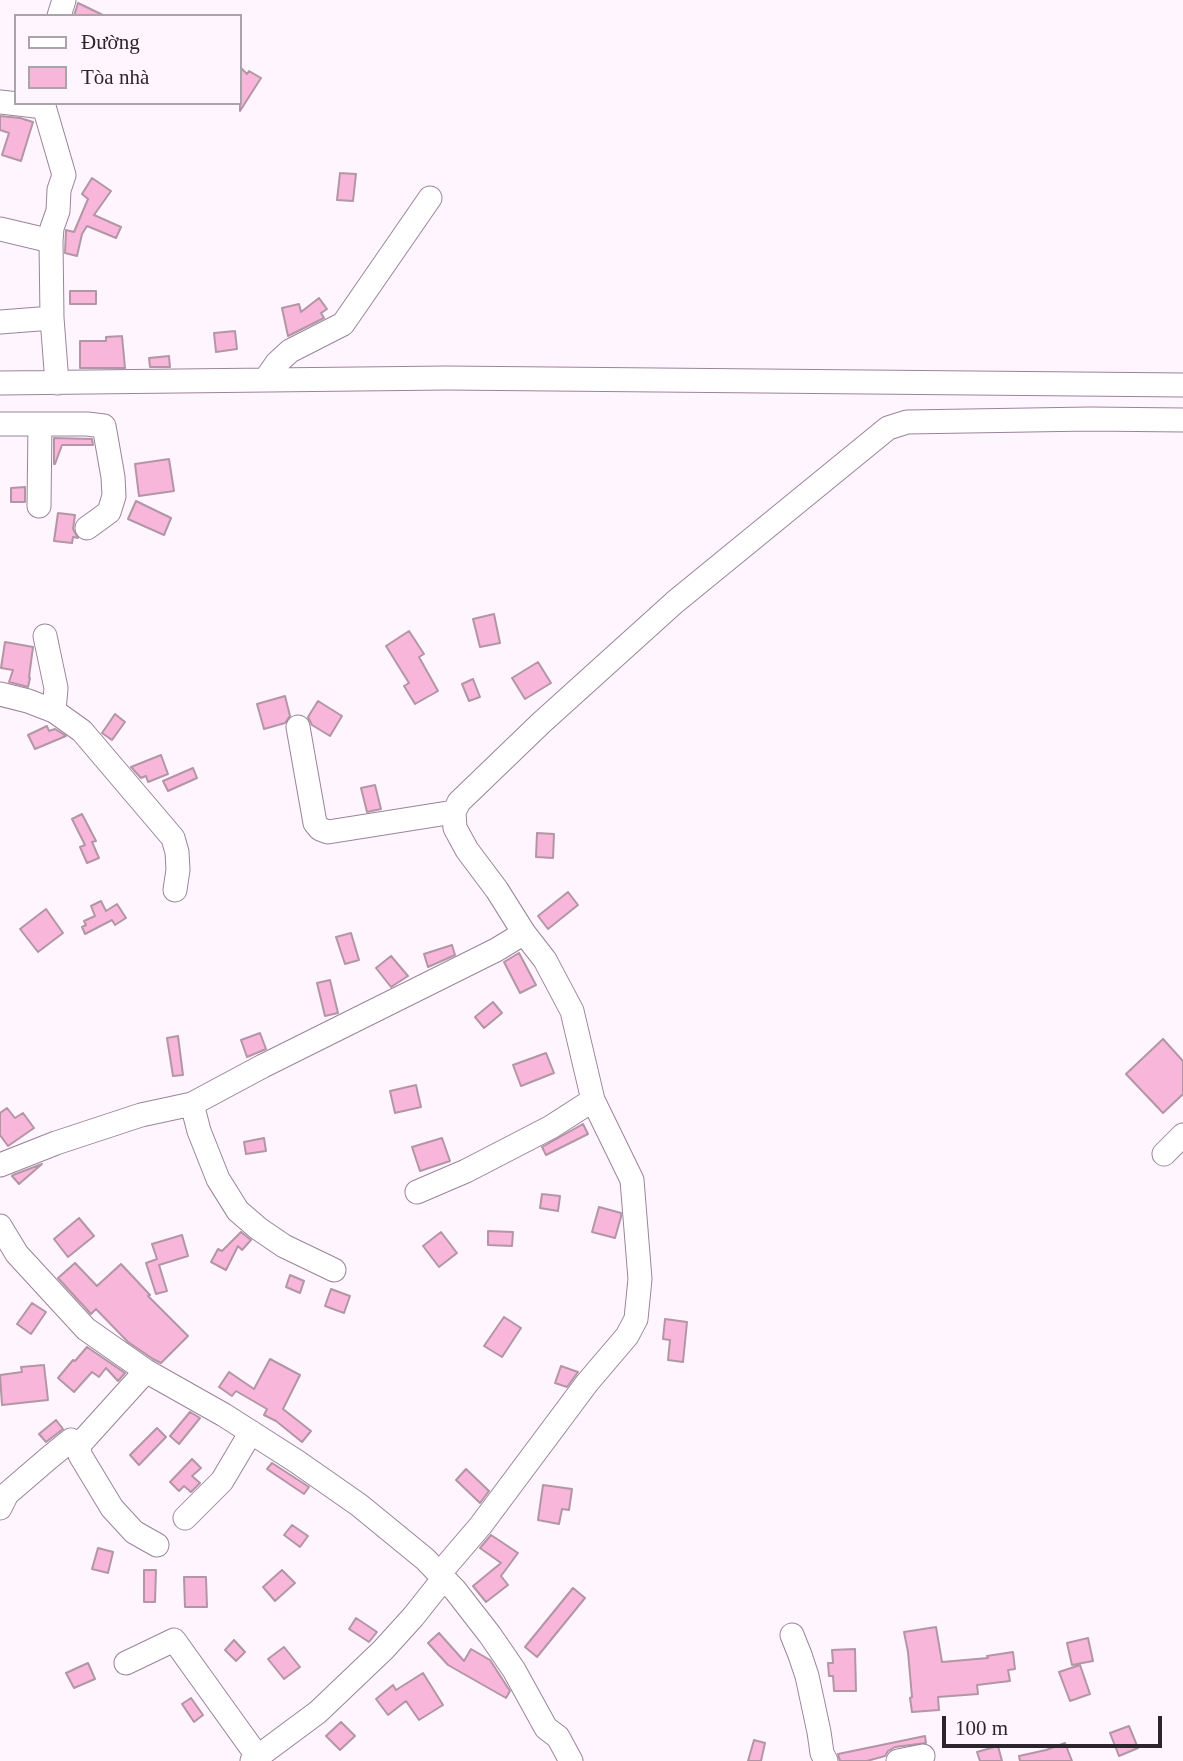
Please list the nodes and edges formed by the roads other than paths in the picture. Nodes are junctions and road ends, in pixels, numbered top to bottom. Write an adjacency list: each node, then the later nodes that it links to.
1 (44, 105): 4 (street)
2 (430, 198): 7 (street)
3 (0, 229): 4 (street)
4 (51, 241): 5 (street)
5 (52, 318): 6 (street); 9 (street)
6 (0, 322)
7 (265, 380): 9 (street); 10 (street)
8 (0, 383): 9 (street)
9 (57, 383)
10 (1183, 385)
11 (1183, 420): 20 (street)
12 (40, 424): 13 (street); 14 (street); 15 (street)
13 (0, 425)
14 (39, 506)
15 (88, 528)
16 (45, 636): 18 (street)
17 (0, 694): 18 (street)
18 (54, 711): 21 (street)
19 (298, 727): 20 (street)
20 (454, 812): 22 (street)
21 (175, 890)
22 (524, 933): 23 (street); 24 (street)
23 (593, 1100): 28 (street); 37 (street)
24 (192, 1104): 27 (street); 30 (street)
25 (1183, 1135): 26 (street)
26 (1164, 1154)
27 (0, 1165)
28 (417, 1192)
29 (0, 1227): 31 (street)
30 (334, 1270)
31 (146, 1371): 32 (street); 33 (street)
32 (251, 1432): 35 (street); 37 (street)
33 (79, 1445): 34 (street); 36 (street)
34 (0, 1508)
35 (185, 1518)
36 (156, 1545)
37 (442, 1576): 41 (street); 42 (street)
38 (792, 1635): 43 (street)
39 (126, 1663): 41 (street)
40 (923, 1756): 44 (street)
41 (255, 1759)
42 (570, 1761)
43 (826, 1761)
44 (898, 1761)

